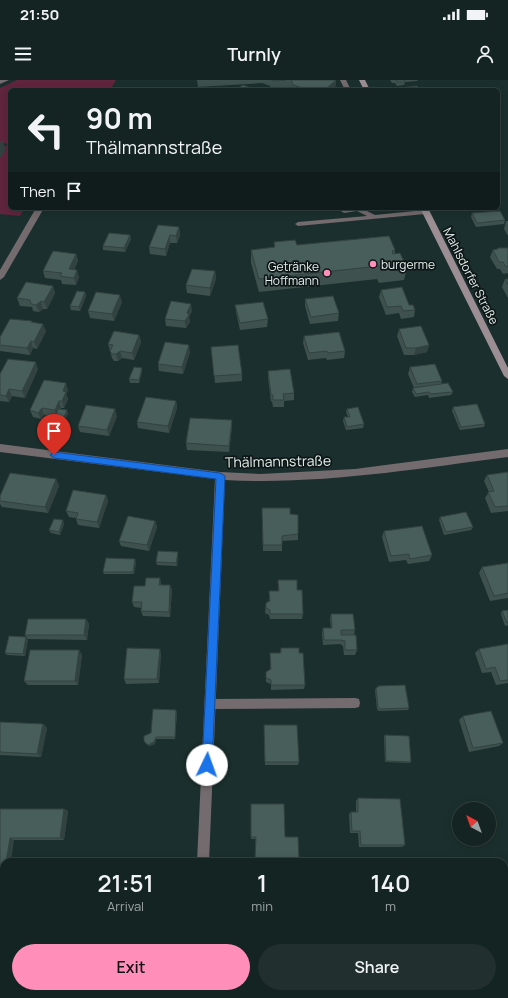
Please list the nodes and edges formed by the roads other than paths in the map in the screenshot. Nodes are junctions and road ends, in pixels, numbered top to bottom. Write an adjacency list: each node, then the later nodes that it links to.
1 (6, 80): 2 (lane)
2 (0, 82)
3 (39, 210): 10 (street)
4 (351, 210): 7 (lane)
5 (360, 210): 8 (lane)
6 (424, 210): 8 (lane); 11 (main road, Mahlsdorfer Straße)
7 (344, 211)
8 (373, 217): 9 (lane)
9 (298, 224)
10 (0, 277)
11 (508, 376)
12 (0, 448): 14 (street, Thälmannstraße)
13 (508, 453): 14 (street, Thälmannstraße)
14 (220, 476): 16 (street)
15 (355, 703): 16 (lane)
16 (210, 704): 17 (street)
17 (203, 858)

